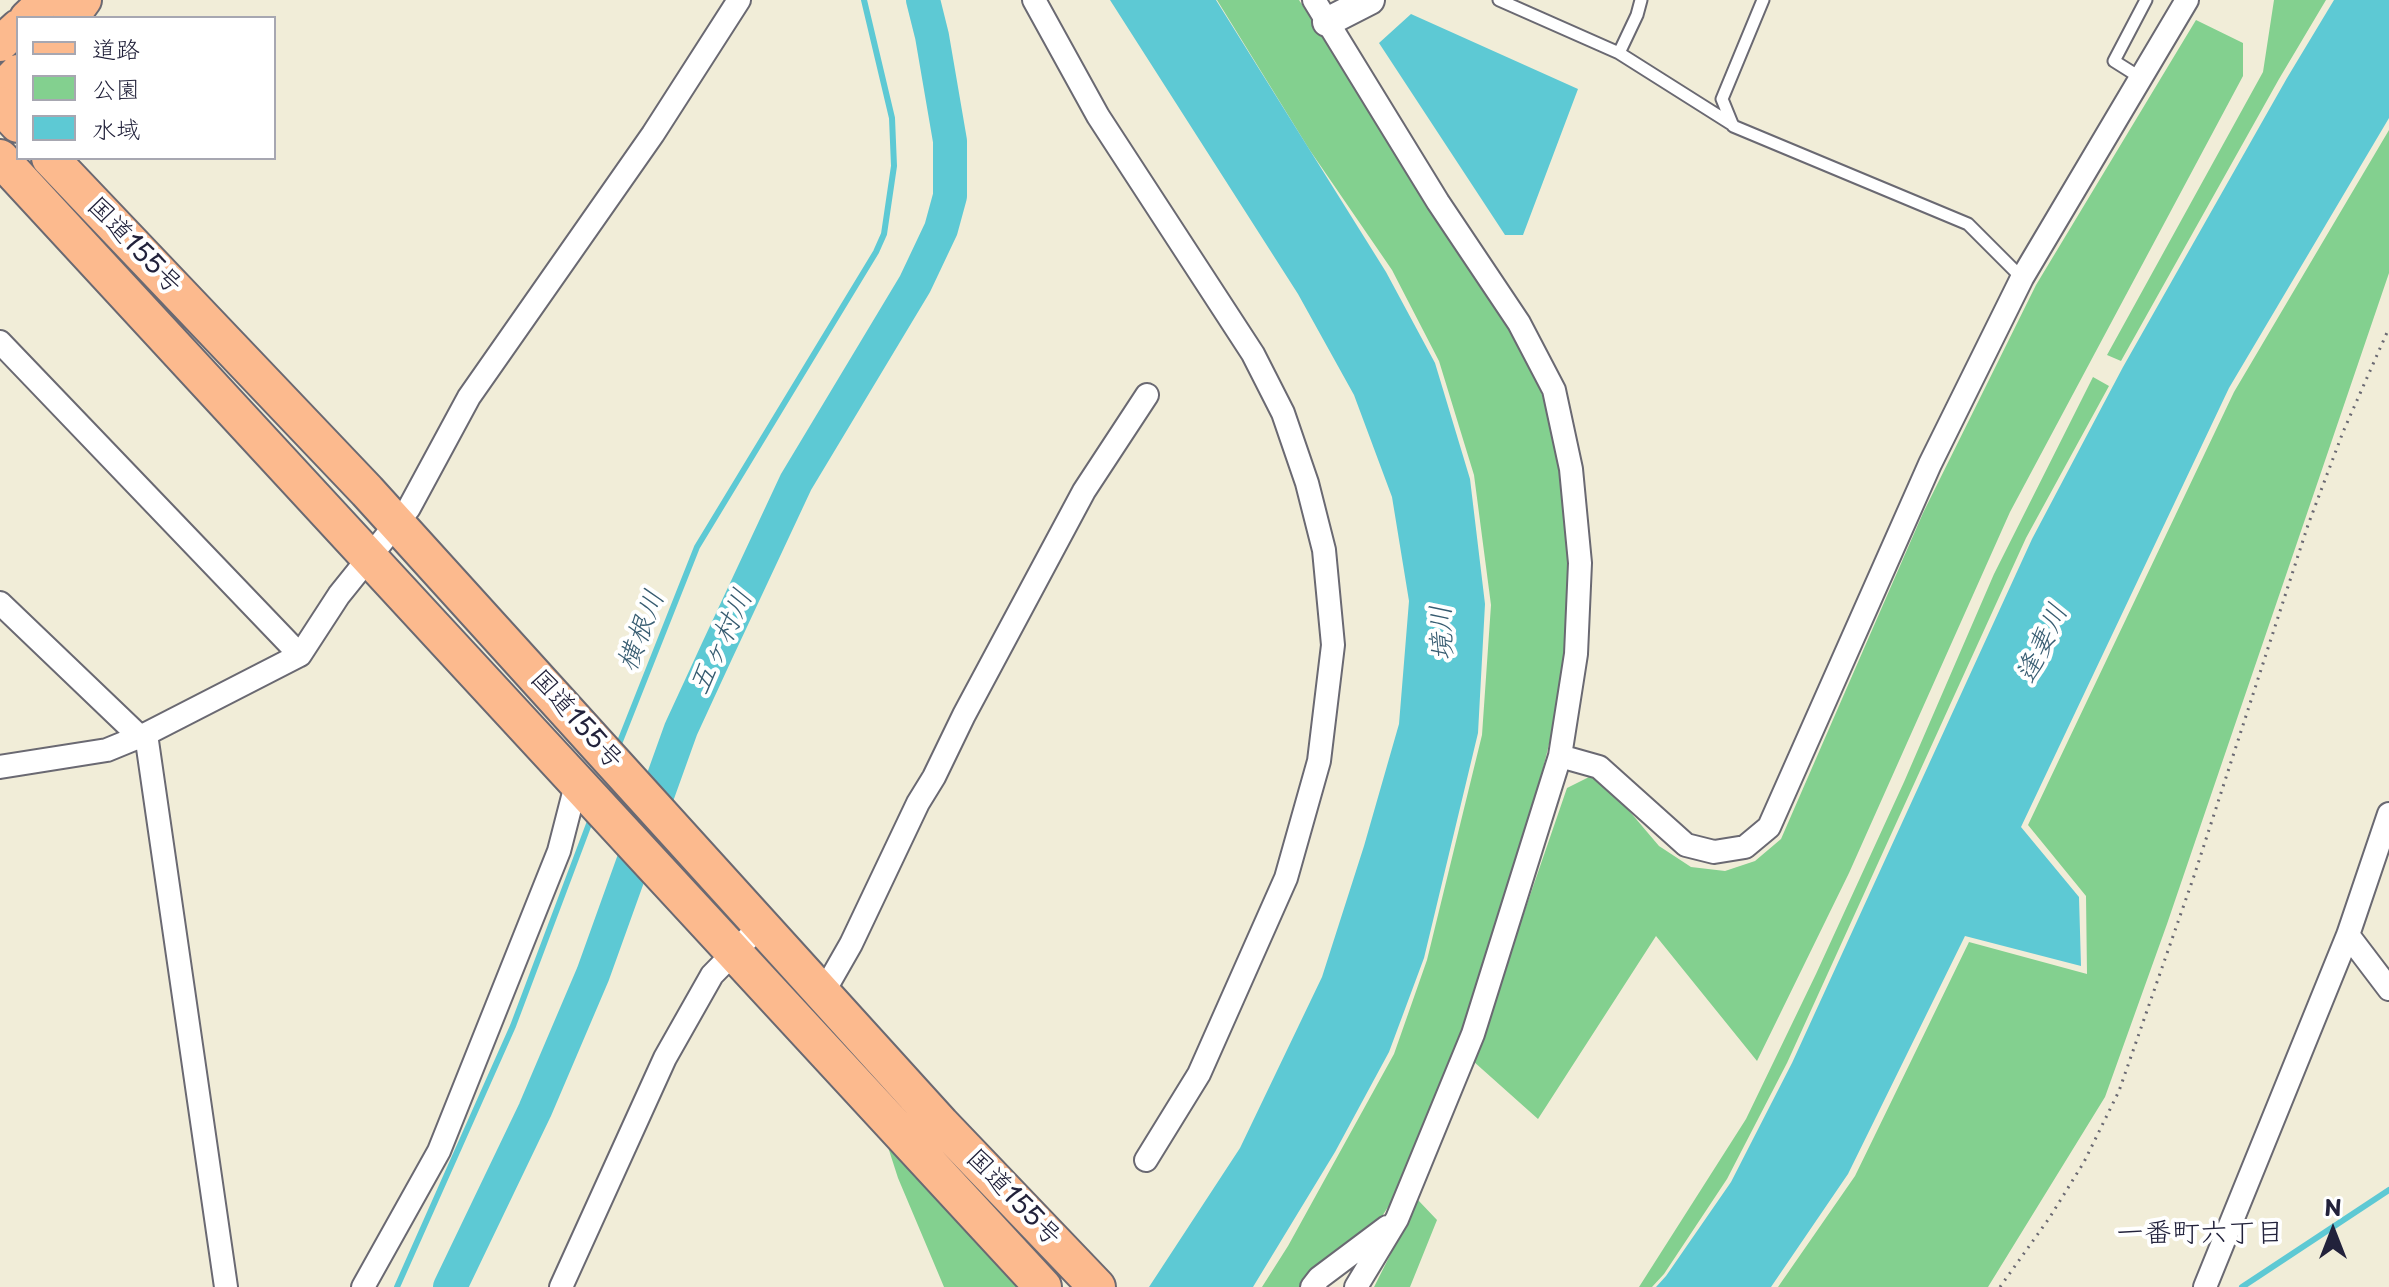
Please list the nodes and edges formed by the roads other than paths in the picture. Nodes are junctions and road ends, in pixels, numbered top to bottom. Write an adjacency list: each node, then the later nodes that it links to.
1 (46, 0): 11 (main road)
2 (739, 0): 26 (street)
3 (1034, 0): 40 (street)
4 (1370, 0): 10 (street)
5 (1499, 0): 14 (lane)
6 (1641, 0): 14 (lane)
7 (1763, 0): 20 (lane)
8 (2146, 0): 16 (lane)
9 (2187, 0): 16 (street)
10 (1320, 11): 31 (street)
11 (29, 16)
12 (16, 29): 13 (main road)
13 (0, 44)
14 (1619, 53): 20 (lane)
15 (16, 74): 17 (main road)
16 (2141, 78): 23 (street)
17 (0, 90)
18 (0, 105): 19 (highway)
19 (16, 122)
20 (1733, 126): 23 (lane)
21 (0, 158): 27 (highway, 国道155号)
22 (52, 160): 26 (highway, 国道155号)
23 (2022, 278): 31 (street)
24 (0, 342): 29 (street)
25 (1147, 395): 39 (street)
26 (397, 523): 27 (street); 35 (highway, 国道155号)
27 (370, 557): 29 (street); 33 (highway, 国道155号)
28 (0, 603): 30 (street)
29 (300, 655): 30 (street)
30 (142, 735): 32 (street); 42 (street)
31 (1560, 756): 41 (street)
32 (0, 767)
33 (580, 784): 37 (highway, 国道155号); 43 (street)
34 (2389, 814): 36 (street)
35 (761, 925): 37 (street); 39 (highway, 国道155号)
36 (2348, 935): 38 (street); 49 (street)
37 (734, 952): 44 (street); 45 (highway, 国道155号)
38 (2389, 989)
39 (823, 993): 46 (highway, 国道155号)
40 (1146, 1160)
41 (1397, 1219): 47 (street); 48 (street)
42 (226, 1287)
43 (363, 1287)
44 (561, 1287)
45 (1043, 1287)
46 (1097, 1287)
47 (1312, 1287)
48 (1356, 1287)
49 (2205, 1287)

